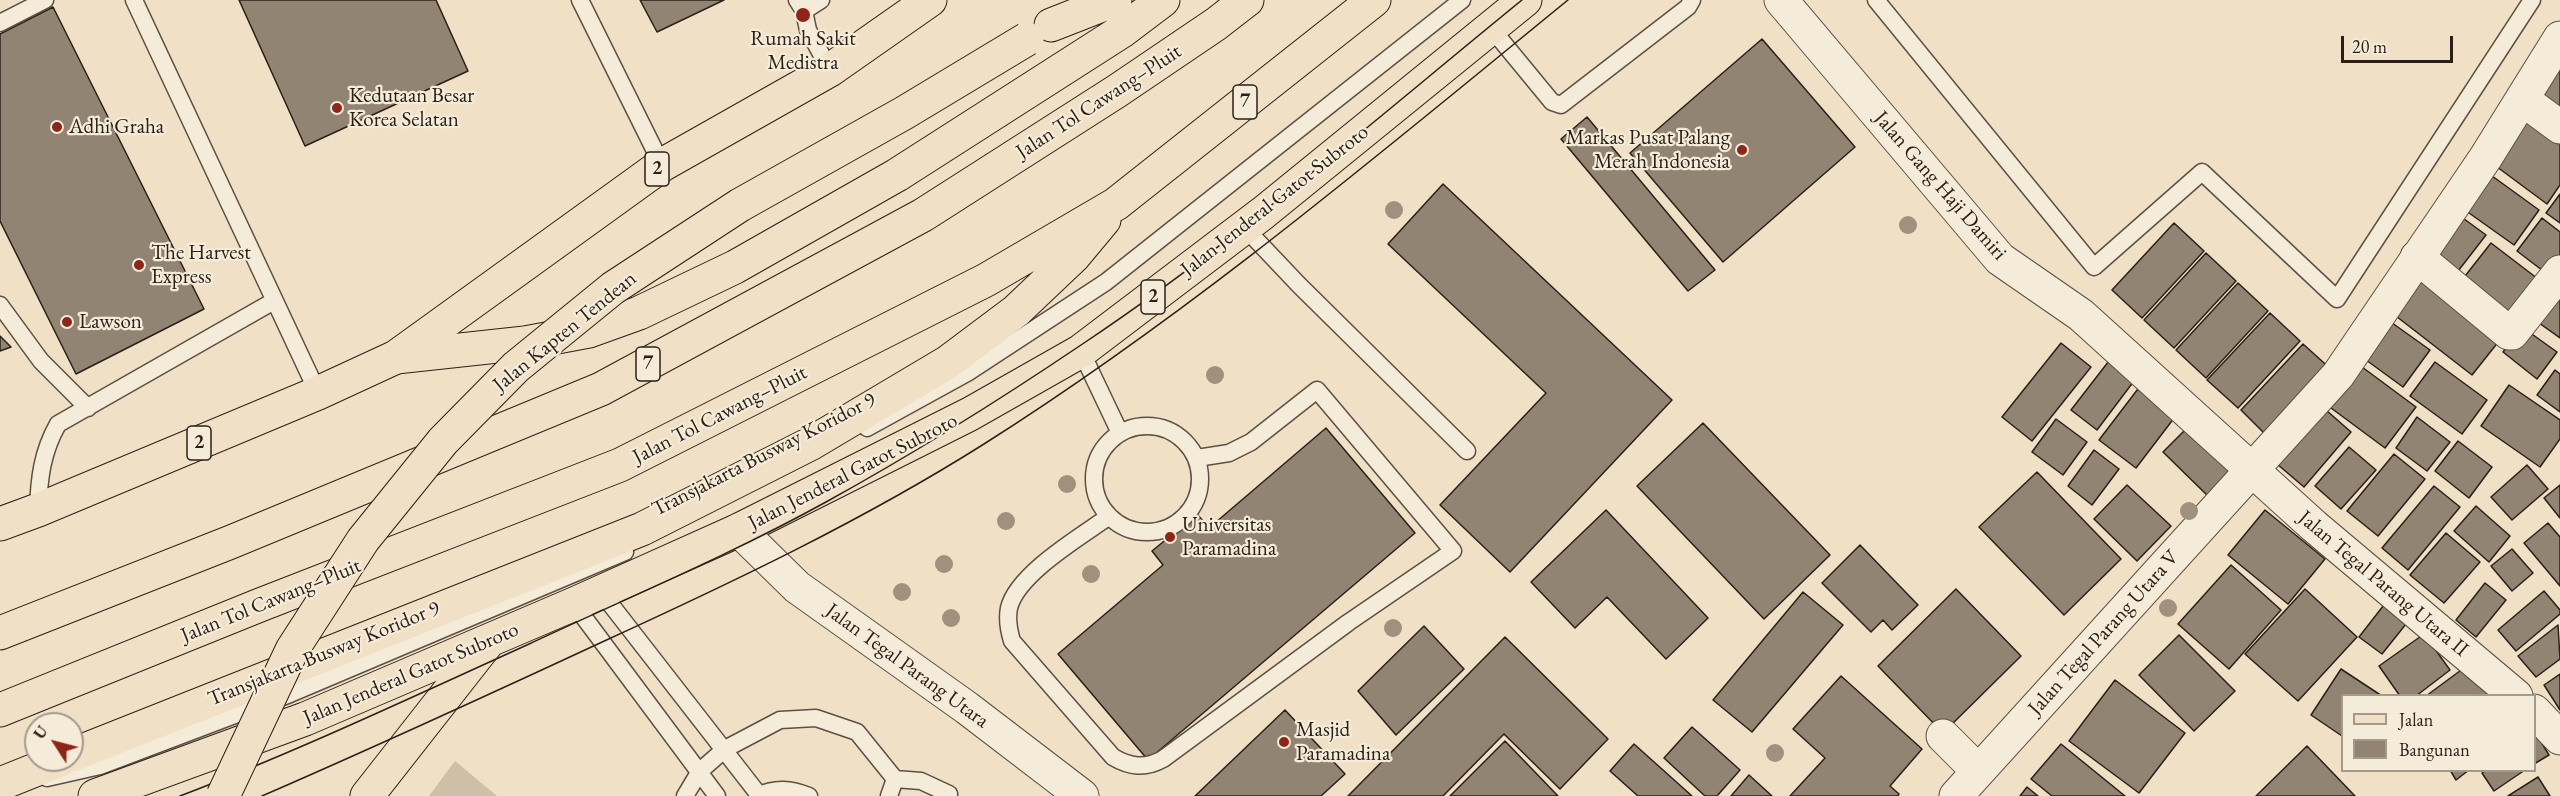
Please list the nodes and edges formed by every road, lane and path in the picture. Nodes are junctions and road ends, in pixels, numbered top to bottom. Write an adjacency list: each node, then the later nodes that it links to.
1 (45, 0): 18 (lane)
2 (134, 0): 30 (lane)
3 (580, 0): 25 (lane)
4 (821, 0): 17 (lane)
5 (930, 0): 22 (main road, 2)
6 (1079, 0): 20 (main road)
7 (1115, 0): 20 (main road)
8 (1163, 0): 33 (main road)
9 (1247, 0): 45 (main road, Jalan Tol Cawang–Pluit / 7)
10 (1374, 0): 26 (main road, Jalan Tol Cawang–Pluit / 7)
11 (1462, 0): 59 (lane, Transjakarta Busway Koridor 9)
12 (1526, 0): 19 (main road, Jalan Jenderal Gatot Subroto / 2)
13 (1692, 0): 19 (lane)
14 (1781, 0): 39 (street, Jalan Gang Haji Damiri)
15 (1876, 0): 16 (lane)
16 (2532, 0)
17 (800, 5): 22 (lane)
18 (0, 23)
19 (1491, 28): 27 (main road, Jalan Jenderal Gatot Subroto / 2)
20 (1039, 32): 63 (main road, Jalan Kapten Tendean, bridge)
21 (2560, 38): 23 (street, Jalan Tegal Parang Utara V)
22 (830, 70): 25 (main road, 2)
23 (2522, 99): 24 (street); 28 (street, Jalan Tegal Parang Utara V)
24 (2560, 127)
25 (662, 165): 33 (main road, 2)
26 (1116, 204): 48 (main road, Jalan Tol Cawang–Pluit / 7); 53 (main road)
27 (1244, 227): 32 (main road, Jalan Jenderal Gatot Subroto / 2); 37 (lane)
28 (2416, 258): 29 (street); 39 (street, Jalan Tegal Parang Utara V)
29 (2560, 272)
30 (274, 301): 34 (lane); 35 (lane)
31 (0, 305): 35 (lane)
32 (1081, 351): 36 (lane); 43 (main road, Jalan Jenderal Gatot Subroto / 2)
33 (396, 357): 34 (main road, 2)
34 (318, 393): 40 (main road, 2)
35 (88, 408): 40 (lane)
36 (1120, 433): 38 (lane); 41 (lane)
37 (1467, 451)
38 (1197, 458): 41 (lane); 41 (lane)
39 (2252, 471): 47 (street, Jalan Tegal Parang Utara II); 55 (street, Jalan Tegal Parang Utara V)
40 (38, 510): 42 (main road, 2)
41 (1108, 518)
42 (0, 524)
43 (739, 530): 44 (main road, Jalan Jenderal Gatot Subroto / 2); 69 (street, Jalan Tegal Parang Utara)
44 (588, 598): 46 (main road, Jalan Jenderal Gatot Subroto / 2); 52 (lane); 54 (lane)
45 (0, 633)
46 (487, 643): 62 (main road, Jalan Jenderal Gatot Subroto / 2); 64 (main road)
47 (2514, 694)
48 (0, 710)
49 (2536, 712): 51 (street)
50 (1943, 736): 55 (street)
51 (2560, 738)
52 (725, 749): 54 (lane); 57 (lane); 61 (lane)
53 (84, 750)
54 (700, 771): 65 (lane); 66 (lane)
55 (1978, 771): 70 (street, Jalan Tegal Parang Utara V)
56 (30, 772): 58 (main road)
57 (895, 779): 60 (lane); 68 (lane)
58 (0, 784)
59 (0, 789)
60 (950, 794)
61 (758, 795): 67 (lane)
62 (95, 796)
63 (223, 796)
64 (367, 796)
65 (685, 796)
66 (717, 796)
67 (809, 796)
68 (889, 796)
69 (1082, 796)
70 (1956, 796)

